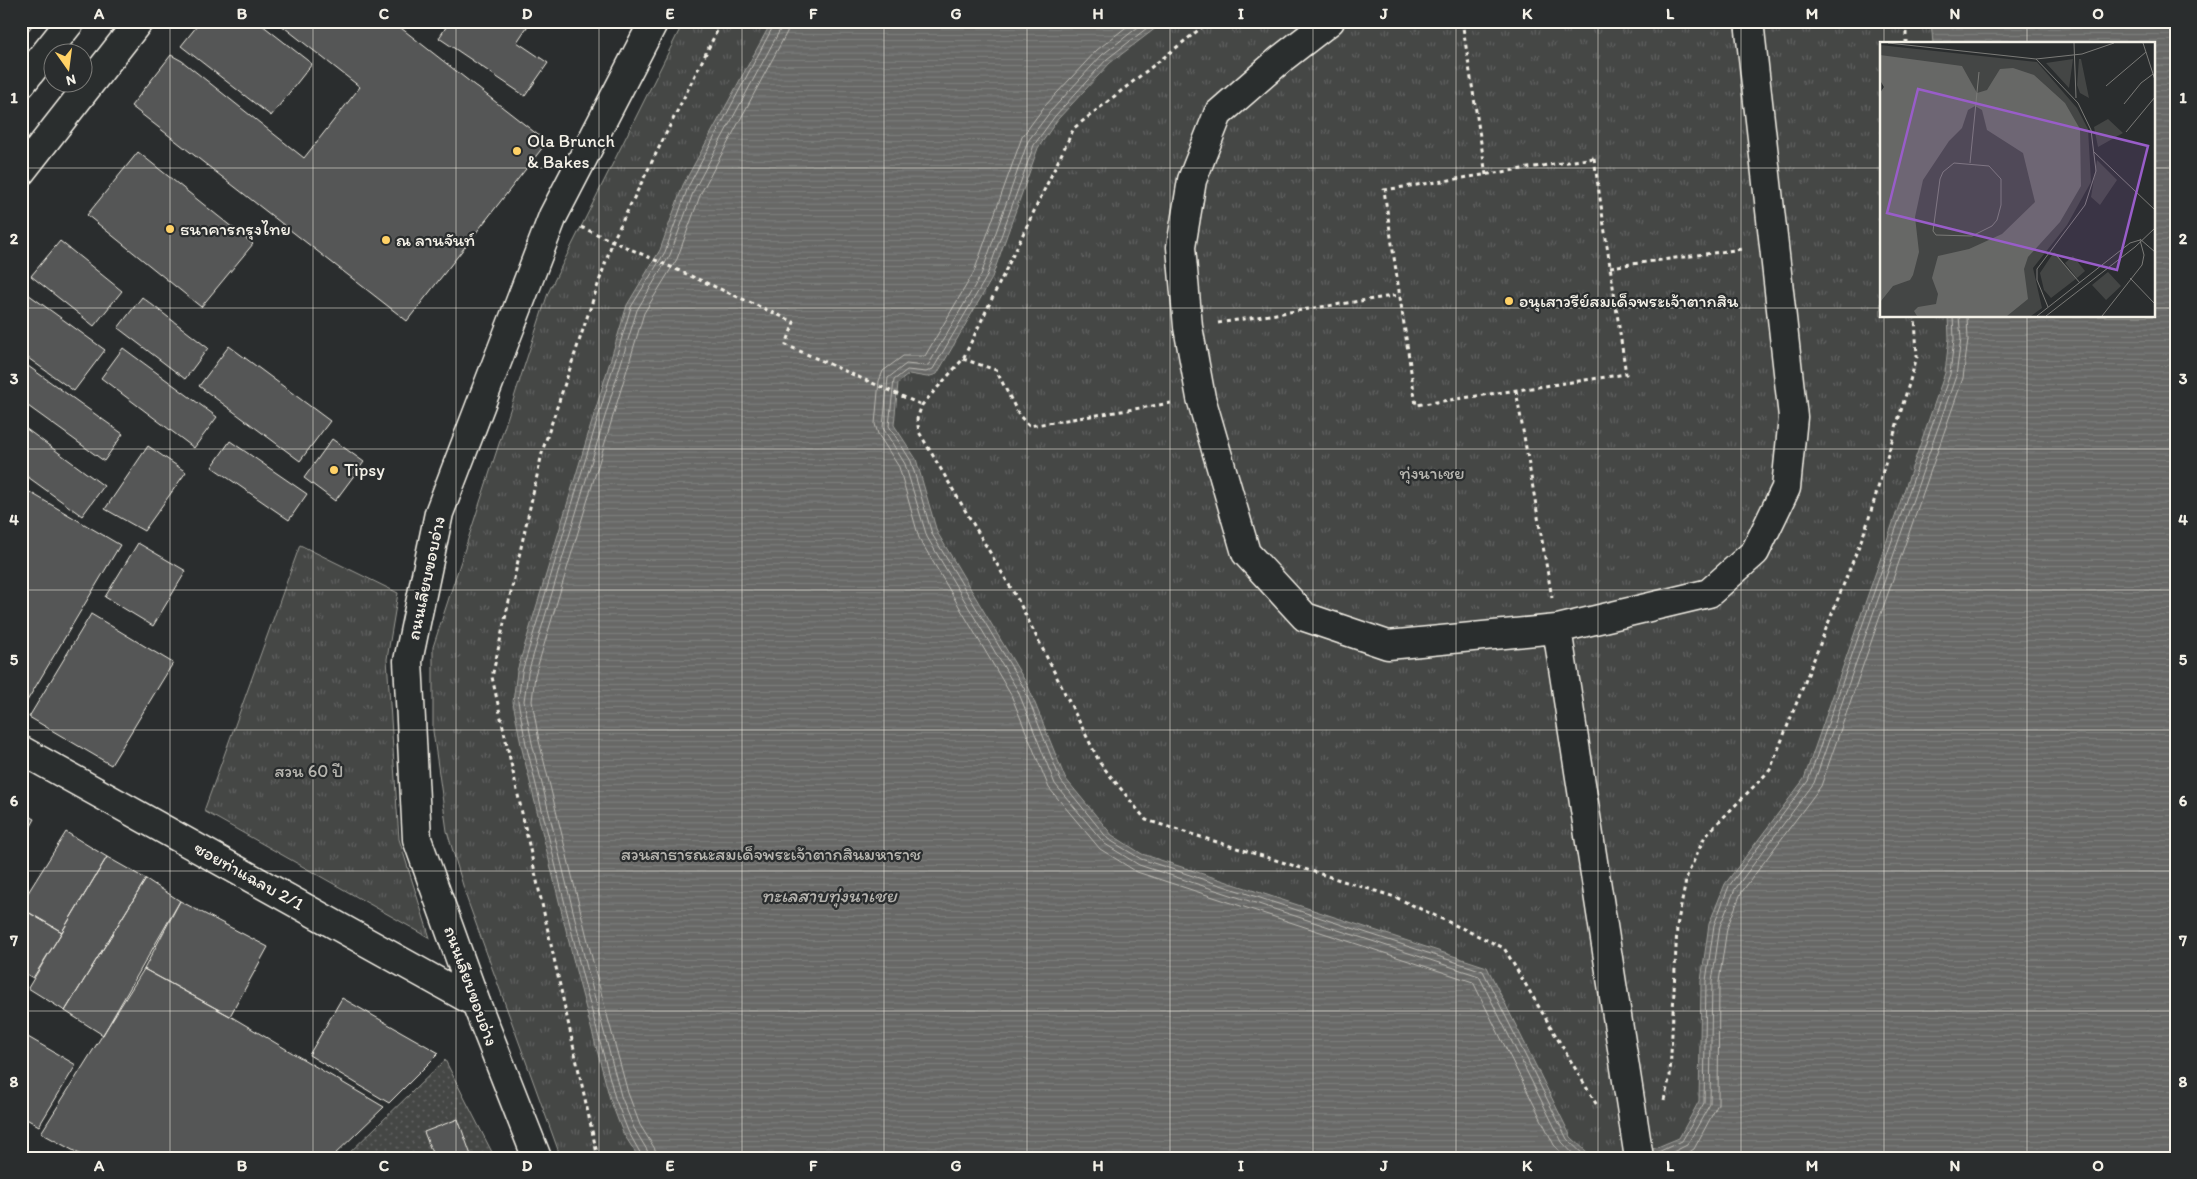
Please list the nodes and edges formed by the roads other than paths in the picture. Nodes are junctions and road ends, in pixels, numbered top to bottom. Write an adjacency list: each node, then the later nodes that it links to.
1 (71, 21): 6 (street)
2 (139, 21): 7 (street)
3 (654, 21): 10 (street, ถนนเลียบขอบอ่าง)
4 (1330, 21): 8 (street)
5 (1749, 21): 8 (street)
6 (21, 84)
7 (21, 172)
8 (1557, 629): 11 (street)
9 (21, 750): 10 (street, ซอยท่าแฉลบ 2/1)
10 (476, 1003): 12 (street, ถนนเลียบขอบอ่าง)
11 (1636, 1137)
12 (537, 1158)

